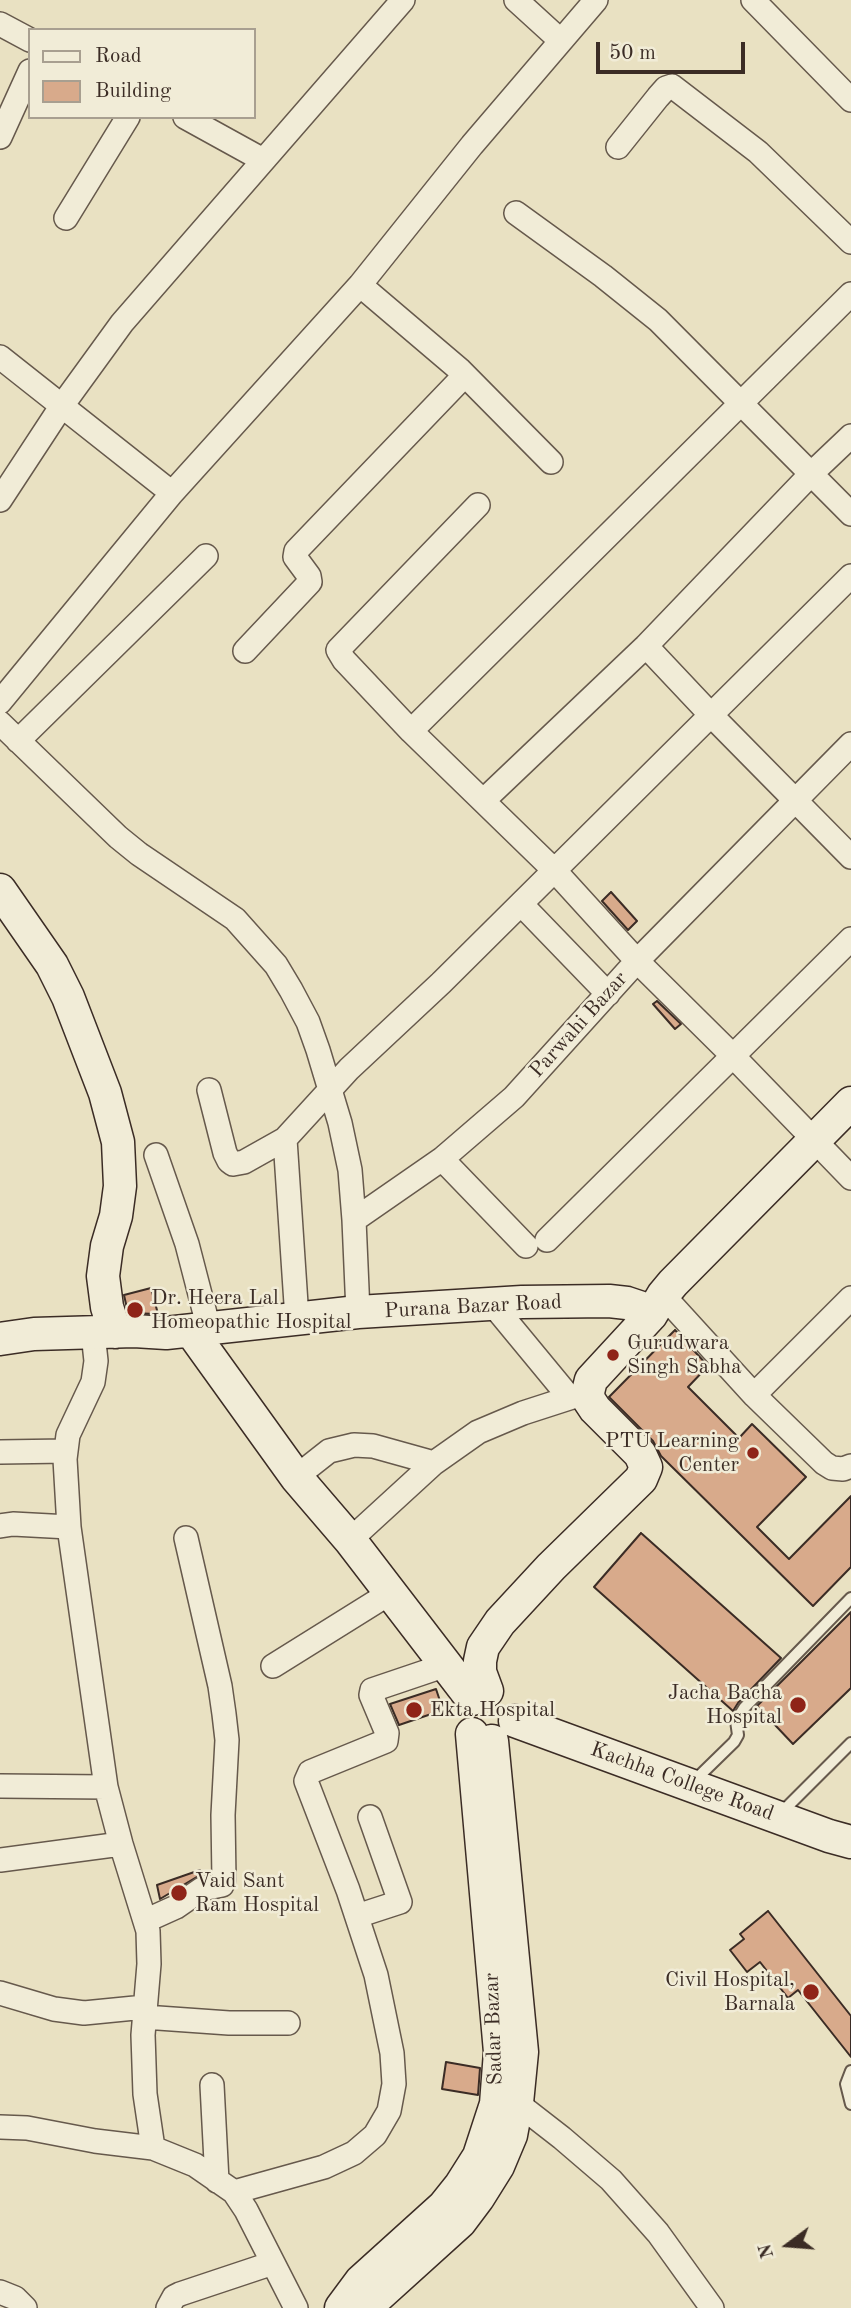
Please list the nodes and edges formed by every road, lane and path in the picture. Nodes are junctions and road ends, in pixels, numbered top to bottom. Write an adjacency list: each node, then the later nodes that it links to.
1 (403, 0): 14 (street)
2 (516, 0): 7 (street)
3 (596, 0): 7 (street)
4 (753, 0): 9 (street)
5 (0, 24): 6 (street)
6 (28, 39)
7 (561, 41): 18 (street)
8 (28, 75): 12 (street)
9 (851, 100)
10 (127, 119): 16 (street)
11 (189, 119): 14 (street)
12 (0, 137)
13 (618, 147): 17 (street)
14 (263, 160): 23 (street)
15 (516, 213): 22 (street)
16 (66, 218)
17 (851, 242)
18 (360, 285): 21 (street); 27 (street)
19 (851, 294): 22 (street)
20 (0, 357): 23 (street)
21 (464, 376): 25 (street); 34 (street)
22 (740, 404): 26 (street); 38 (street)
23 (61, 407): 27 (street); 28 (street)
24 (851, 436): 26 (street)
25 (551, 462)
26 (812, 474): 30 (street); 33 (street)
27 (172, 493): 35 (street)
28 (0, 500)
29 (478, 505): 38 (street)
30 (851, 513)
31 (206, 556): 39 (street)
32 (851, 576): 36 (street)
33 (646, 646): 36 (street); 42 (street)
34 (245, 651)
35 (0, 702)
36 (711, 716): 41 (street); 44 (street)
37 (0, 723): 39 (street)
38 (411, 732): 42 (street)
39 (18, 741): 52 (street)
40 (851, 744): 41 (street, Parwahi Bazar)
41 (795, 799): 43 (street); 48 (street, Parwahi Bazar)
42 (483, 802): 44 (street)
43 (851, 856)
44 (555, 871): 46 (street); 48 (street)
45 (0, 890): 67 (street)
46 (521, 904): 49 (street); 52 (street)
47 (851, 939): 50 (street)
48 (637, 961): 49 (street, Parwahi Bazar); 50 (street)
49 (608, 994): 58 (street, Parwahi Bazar)
50 (732, 1055): 56 (street); 58 (street)
51 (209, 1090): 55 (street)
52 (331, 1090): 55 (street); 60 (street)
53 (851, 1103): 56 (street)
54 (851, 1129): 56 (street)
55 (285, 1139): 65 (street)
56 (821, 1147): 59 (street); 63 (street)
57 (156, 1155): 66 (street)
58 (442, 1159): 60 (street, Parwahi Bazar)
59 (851, 1178)
60 (355, 1220): 64 (street)
61 (851, 1298): 70 (street)
62 (494, 1306): 63 (street, Purana Bazar Road); 64 (street, Purana Bazar Road); 69 (street)
63 (661, 1309): 69 (street); 70 (street)
64 (358, 1312): 65 (street, Purana Bazar Road)
65 (297, 1319): 66 (street, Purana Bazar Road)
66 (200, 1330): 67 (street, Purana Bazar Road); 75 (street)
67 (104, 1332): 68 (street, Purana Bazar Road); 71 (street)
68 (0, 1339)
69 (579, 1395): 73 (street); 84 (street)
70 (754, 1395): 74 (street)
71 (66, 1451): 72 (street); 77 (street)
72 (0, 1452)
73 (434, 1463): 75 (street); 79 (street)
74 (851, 1466)
75 (296, 1477): 79 (street)
76 (0, 1526): 77 (street)
77 (69, 1527): 89 (street)
78 (186, 1538): 96 (street)
79 (350, 1540): 80 (street)
80 (390, 1593): 82 (street); 83 (street)
81 (851, 1598): 87 (lane)
82 (446, 1665): 84 (street); 95 (street)
83 (273, 1666)
84 (480, 1695): 85 (street, Sadar Bazar); 85 (street)
85 (493, 1732): 87 (street, Kachha College Road); 102 (street, Sadar Bazar)
86 (851, 1743): 91 (lane)
87 (691, 1785): 91 (street, Kachha College Road)
88 (0, 1786): 89 (street)
89 (106, 1787): 93 (street)
90 (370, 1817): 95 (street)
91 (777, 1817): 92 (street, Kachha College Road)
92 (851, 1842)
93 (121, 1844): 94 (street); 96 (street)
94 (0, 1860)
95 (357, 1916): 106 (street)
96 (145, 1921): 98 (street)
97 (0, 1993): 98 (street)
98 (145, 2012): 99 (street); 105 (street)
99 (288, 2023)
100 (851, 2071): 103 (lane)
101 (212, 2085): 106 (street)
102 (507, 2096): 112 (street, Sadar Bazar); 113 (street, Sadar Bazar); 114 (street)
103 (851, 2104)
104 (0, 2127): 105 (street)
105 (153, 2148): 106 (street)
106 (226, 2186): 107 (street)
107 (273, 2263): 110 (street); 111 (street)
108 (0, 2291): 109 (street)
109 (26, 2308)
110 (167, 2308)
111 (296, 2308)
112 (341, 2308)
113 (367, 2308)
114 (712, 2308)

